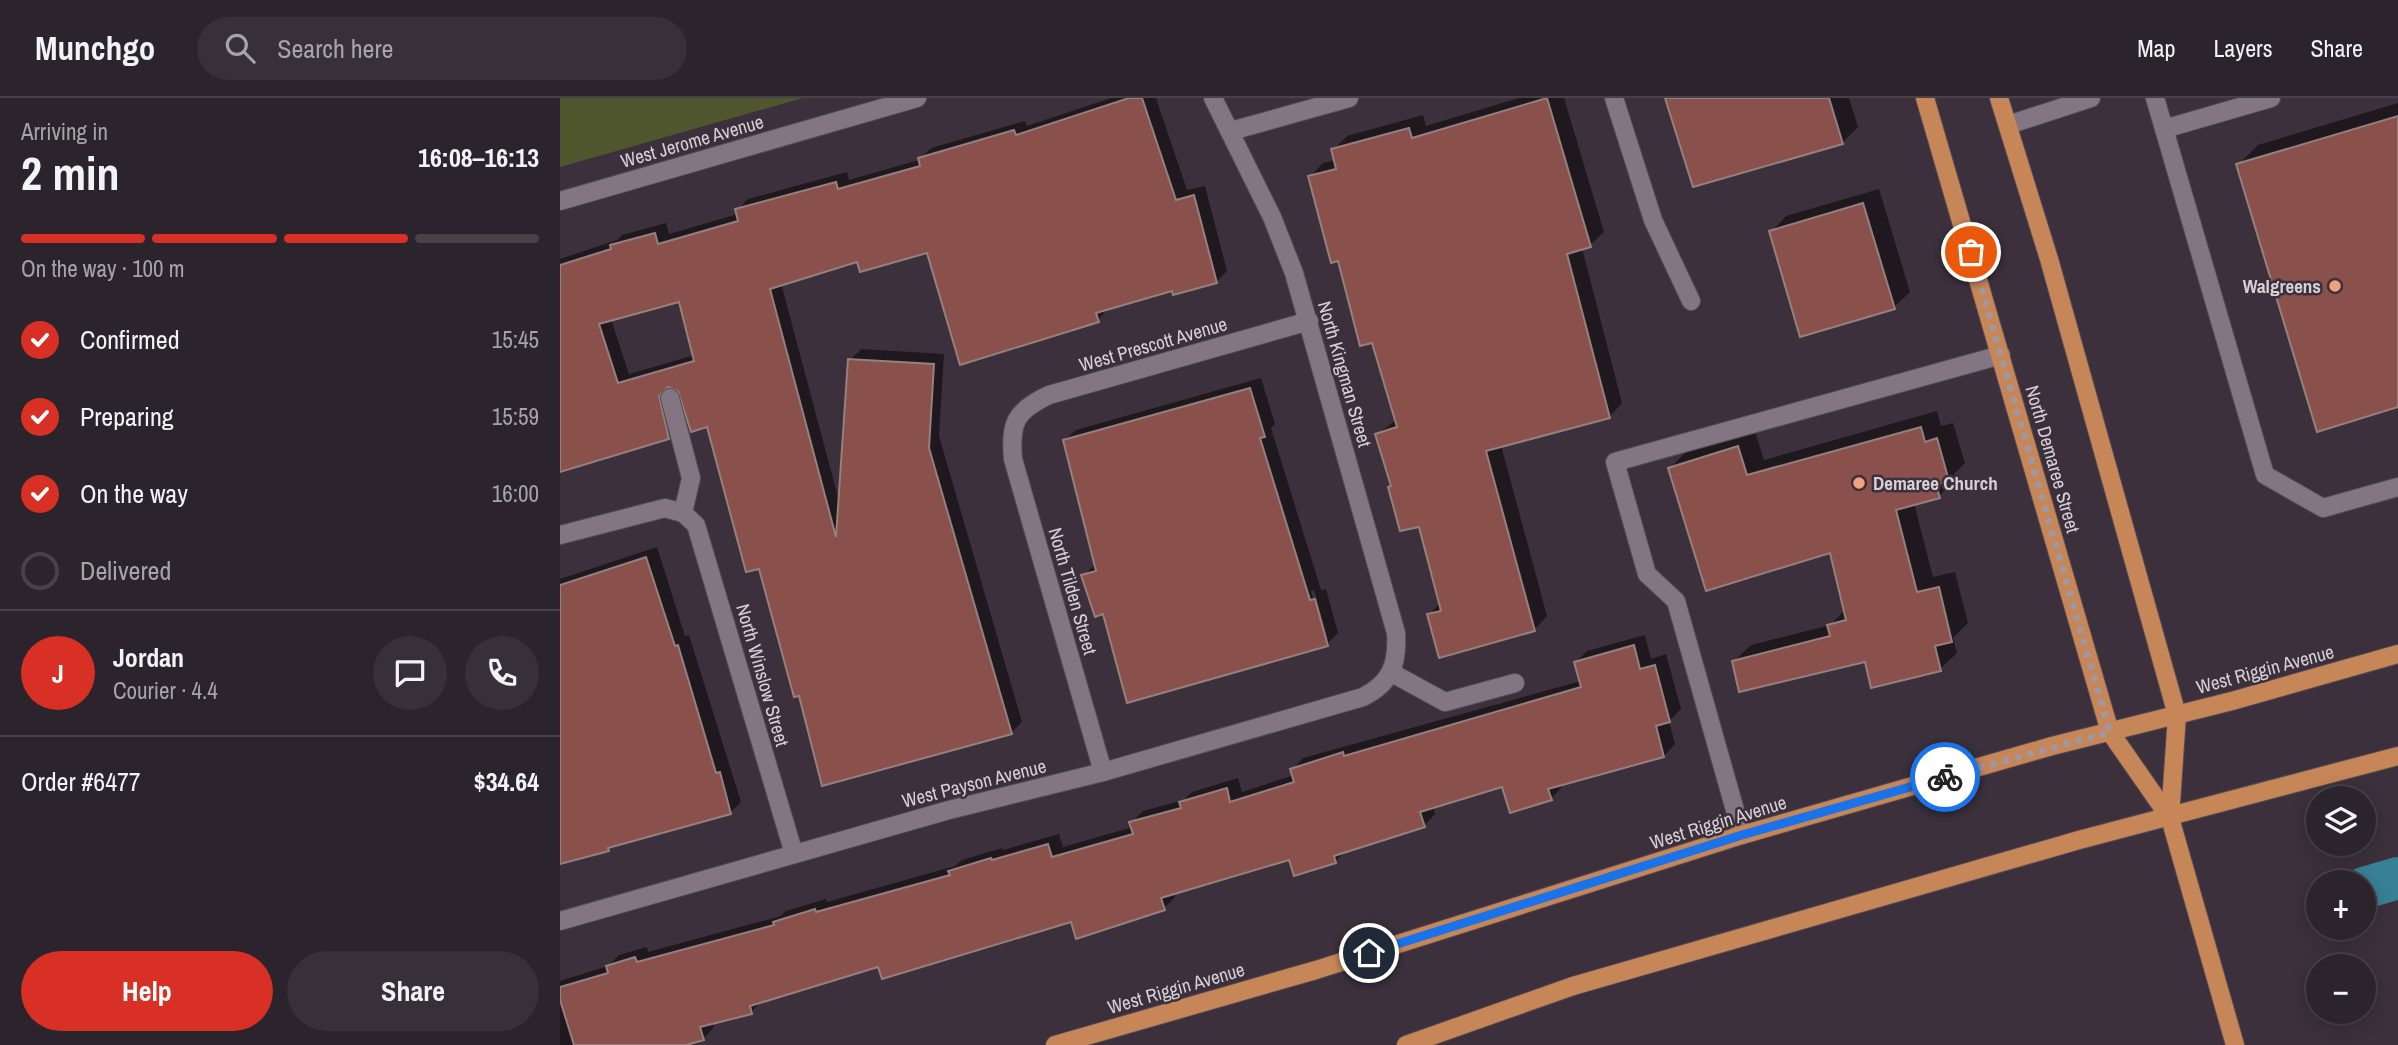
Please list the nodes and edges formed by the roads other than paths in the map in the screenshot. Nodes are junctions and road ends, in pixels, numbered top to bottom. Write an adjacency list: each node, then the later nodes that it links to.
1 (917, 98): 13 (street, West Jerome Avenue)
2 (1213, 98): 12 (street, North Kingman Street)
3 (1349, 98): 12 (street)
4 (1614, 98): 14 (street)
5 (1925, 98): 16 (main road, North Demaree Street)
6 (1999, 98): 10 (main road, North Demaree Street)
7 (2091, 98): 10 (street)
8 (2155, 98): 11 (street)
9 (2271, 98): 11 (street)
10 (2008, 125): 25 (main road, North Demaree Street)
11 (2164, 129): 19 (street)
12 (1231, 131): 15 (street, North Kingman Street)
13 (560, 201)
14 (1691, 301)
15 (1309, 321): 18 (street, West Prescott Avenue); 23 (street, North Kingman Street)
16 (2001, 355): 26 (main road, North Demaree Street); 30 (street)
17 (670, 398): 20 (street)
18 (1015, 420): 28 (street, North Tilden Street)
19 (2398, 487)
20 (683, 513): 21 (street); 31 (street, North Winslow Street)
21 (560, 535)
22 (2398, 654): 25 (main road, West Riggin Avenue)
23 (1392, 674): 24 (street); 28 (street, West Payson Avenue)
24 (1515, 683)
25 (2177, 715): 26 (main road, West Riggin Avenue); 29 (main road, North Demaree Street)
26 (2110, 732): 29 (main road, North Demaree Street); 30 (main road, West Riggin Avenue)
27 (2398, 756): 29 (main road)
28 (1103, 772): 31 (street, West Payson Avenue)
29 (2170, 818): 34 (main road); 35 (main road, North Demaree Street)
30 (1742, 835): 33 (main road, West Riggin Avenue)
31 (794, 854): 32 (street, West Payson Avenue)
32 (560, 921)
33 (1055, 1045)
34 (1406, 1045)
35 (2235, 1045)

